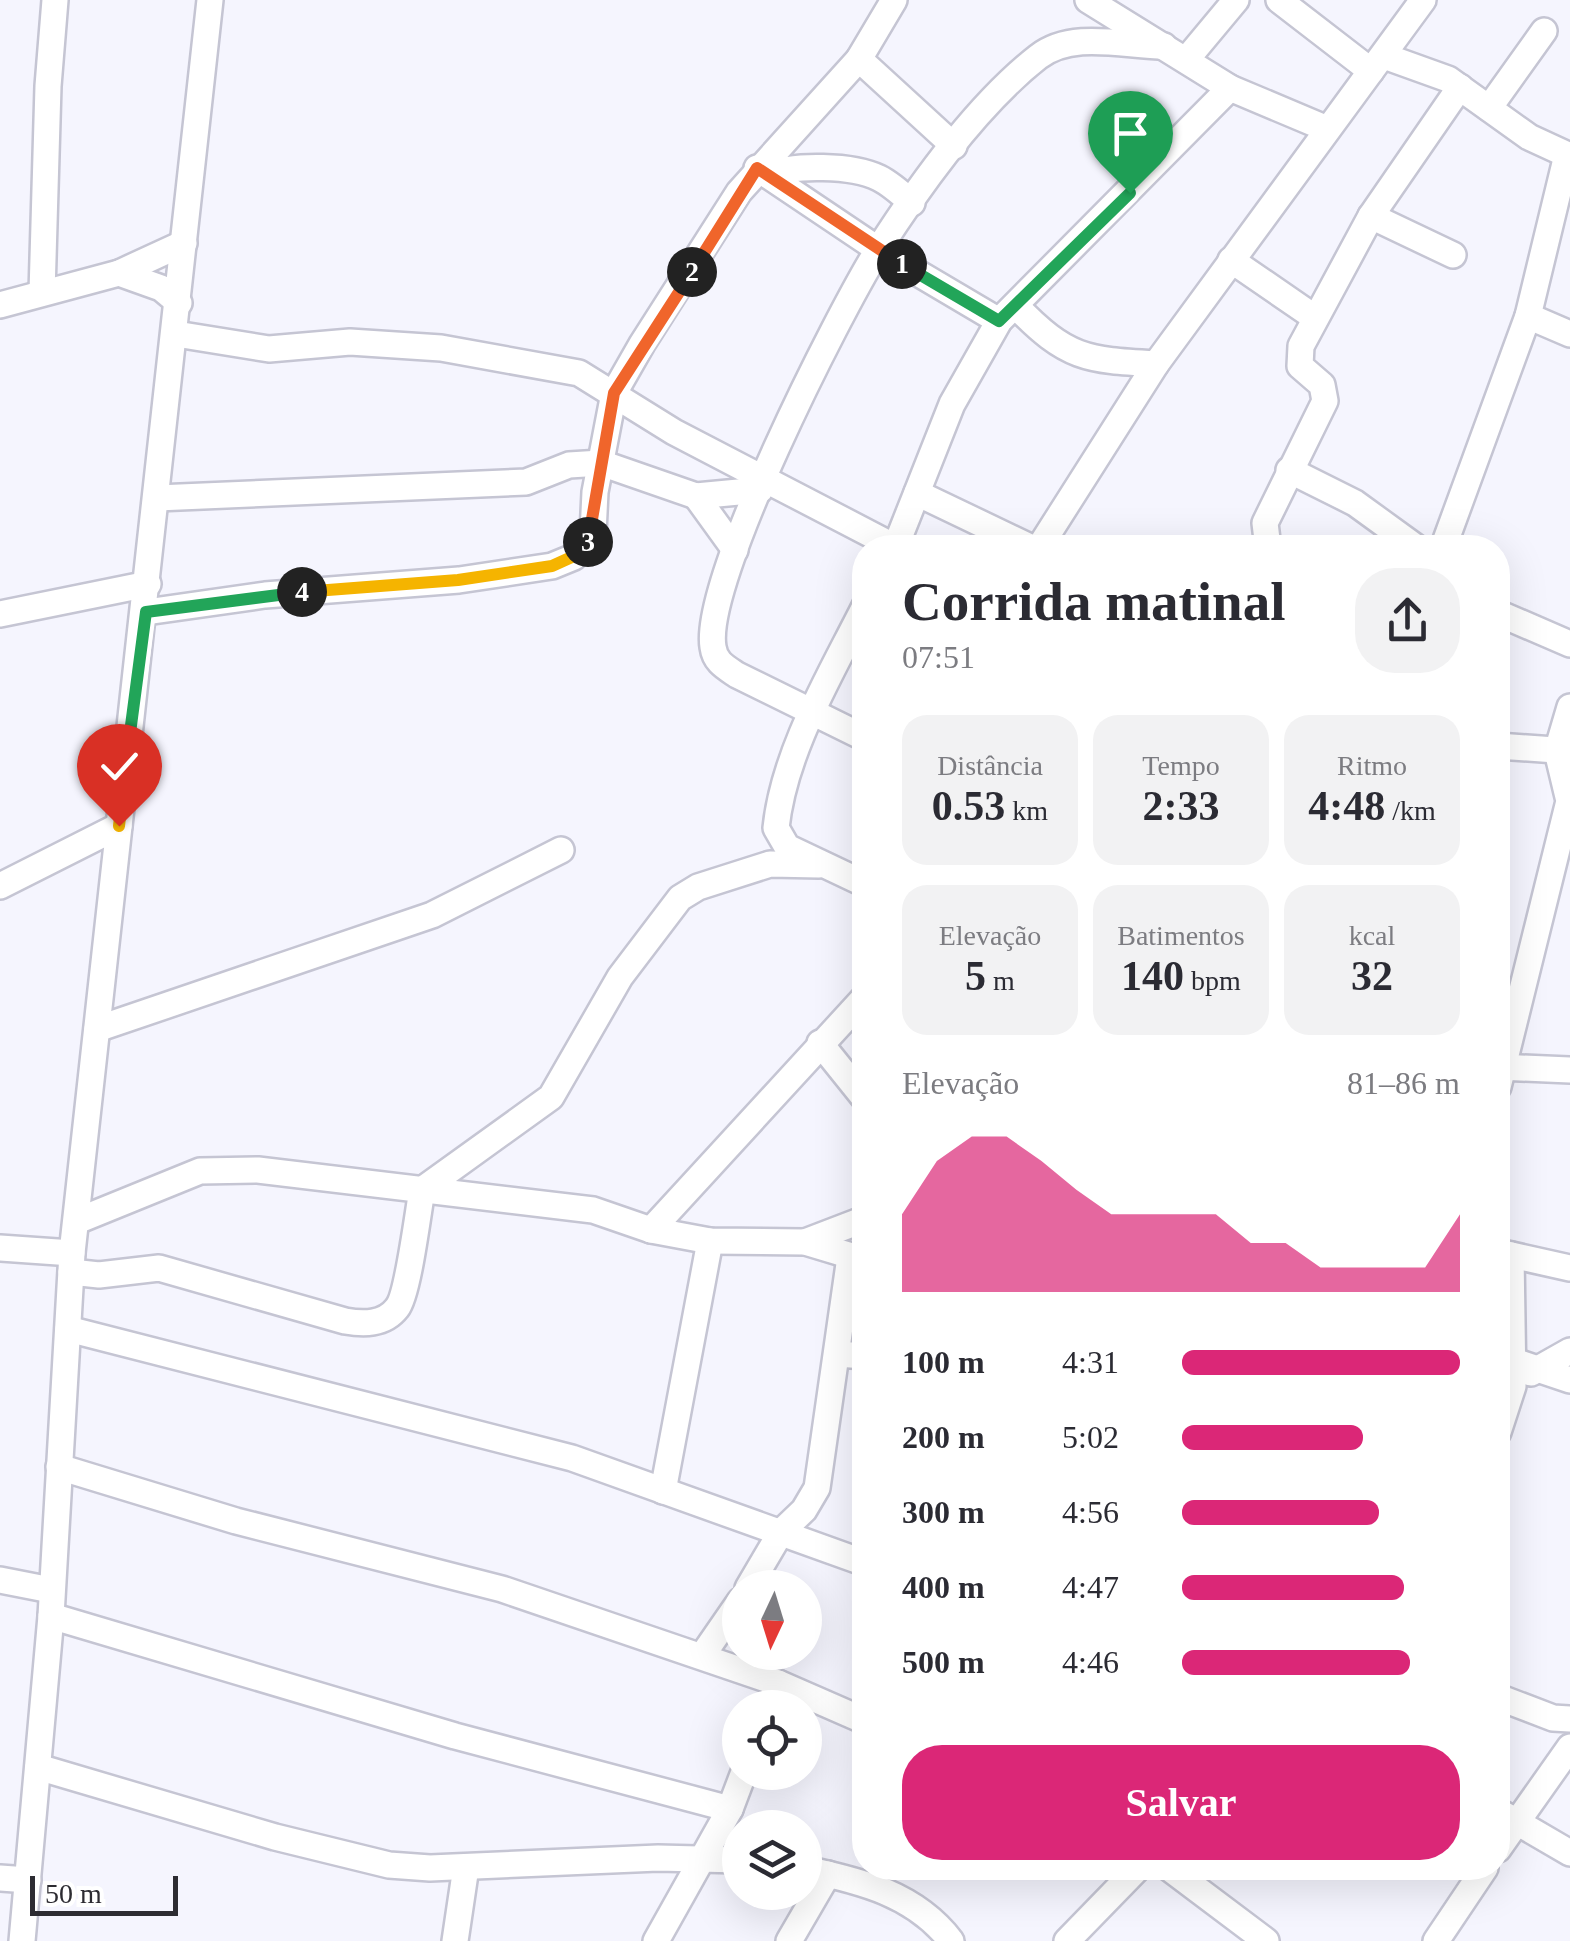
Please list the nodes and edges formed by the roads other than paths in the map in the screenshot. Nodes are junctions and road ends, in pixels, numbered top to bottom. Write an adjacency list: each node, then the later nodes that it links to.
1 (55, 0): 29 (street)
2 (210, 0): 23 (street)
3 (894, 0): 12 (street)
4 (1236, 0): 8 (street)
5 (1280, 0): 13 (street)
6 (1423, 0): 13 (street)
7 (1093, 3): 10 (street); 11 (street)
8 (1210, 31): 11 (street); 14 (street)
9 (1544, 31): 16 (street)
10 (1079, 42): 11 (street); 18 (street)
11 (1175, 53): 14 (street)
12 (859, 60): 18 (street); 20 (street)
13 (1377, 63): 15 (street); 17 (street)
14 (1223, 83): 17 (street); 32 (street)
15 (1460, 87): 16 (street); 22 (street)
16 (1489, 108): 19 (street)
17 (1325, 128): 27 (street)
18 (954, 146): 21 (street)
19 (1568, 156): 24 (street)
20 (762, 172): 21 (street); 25 (street); 38 (street)
21 (912, 203): 25 (street)
22 (1371, 216): 26 (street); 34 (street)
23 (184, 243): 28 (street); 30 (street)
24 (1558, 249): 33 (street)
25 (878, 250): 32 (street); 41 (street)
26 (1452, 255)
27 (1231, 260): 34 (street); 37 (street)
28 (119, 274): 29 (street); 30 (street)
29 (42, 293): 31 (street)
30 (179, 302): 35 (street)
31 (0, 306)
32 (1008, 314): 37 (street); 42 (street)
33 (1528, 316): 36 (street); 51 (street)
34 (1314, 317): 40 (street)
35 (176, 334): 38 (street); 44 (street)
36 (1570, 334)
37 (1156, 364): 48 (street)
38 (614, 393): 39 (street); 41 (street)
39 (601, 463): 43 (street); 44 (street); 54 (street)
40 (1290, 470): 49 (street); 50 (street)
41 (762, 484): 43 (street); 45 (street); 52 (street)
42 (917, 492): 46 (street); 47 (street)
43 (696, 496): 52 (street)
44 (157, 498): 53 (street)
45 (870, 535)
46 (900, 535)
47 (1005, 535)
48 (1048, 535)
49 (1266, 535)
50 (1399, 535)
51 (1449, 535)
52 (735, 550): 60 (street)
53 (148, 584): 54 (street); 55 (street)
54 (146, 612): 64 (street)
55 (0, 614)
56 (1510, 618): 58 (street)
57 (852, 633): 60 (street)
58 (1570, 644)
59 (1570, 707): 63 (street)
60 (813, 713): 61 (street); 66 (street)
61 (852, 732)
62 (1510, 747): 63 (street)
63 (1563, 751): 71 (street)
64 (119, 826): 68 (street); 70 (street)
65 (561, 850): 70 (street)
66 (819, 865): 67 (street); 76 (street)
67 (852, 879)
68 (0, 886)
69 (852, 1011): 72 (street)
70 (97, 1029): 77 (street)
71 (1510, 1034)
72 (820, 1044): 75 (street); 79 (street)
73 (1570, 1070): 74 (street)
74 (1510, 1073)
75 (852, 1083)
76 (422, 1190): 77 (street); 79 (street); 85 (street)
77 (77, 1221): 85 (street)
78 (852, 1223): 81 (street)
79 (650, 1230): 80 (street)
80 (710, 1241): 81 (street); 96 (street)
81 (805, 1242): 84 (street)
82 (0, 1248): 85 (street)
83 (1510, 1255): 86 (street)
84 (852, 1256)
85 (72, 1263): 89 (street)
86 (1570, 1268)
87 (852, 1282): 91 (street)
88 (1510, 1316): 93 (street)
89 (68, 1329): 95 (street); 96 (street)
90 (1570, 1351): 93 (street)
91 (837, 1354): 92 (street); 97 (street)
92 (852, 1355)
93 (1515, 1368): 94 (street)
94 (1570, 1380)
95 (59, 1466): 101 (street); 104 (street)
96 (663, 1491): 97 (street)
97 (781, 1532): 98 (street); 99 (street)
98 (852, 1559)
99 (759, 1570)
100 (0, 1580): 101 (street)
101 (51, 1590): 102 (street)
102 (50, 1616): 111 (street); 113 (street)
103 (722, 1627): 104 (street)
104 (702, 1656): 105 (street)
105 (765, 1690)
106 (1510, 1702): 109 (street)
107 (822, 1709): 108 (street)
108 (852, 1717)
109 (1570, 1719)
110 (1570, 1747): 114 (street)
111 (38, 1766): 119 (street); 123 (street)
112 (737, 1790): 113 (street)
113 (730, 1809): 118 (street)
114 (1510, 1813)
115 (1510, 1819): 116 (street)
116 (1570, 1853)
117 (722, 1860): 118 (street)
118 (698, 1861): 119 (street); 132 (street)
119 (466, 1867): 131 (street)
120 (822, 1872): 121 (street)
121 (852, 1875)
122 (0, 1878): 123 (street)
123 (28, 1880): 130 (street)
124 (883, 1880): 134 (street)
125 (1126, 1880): 135 (street)
126 (1185, 1880): 136 (street)
127 (1478, 1880): 129 (street)
128 (802, 1910): 133 (street)
129 (1441, 1939)
130 (22, 1941)
131 (455, 1941)
132 (656, 1941)
133 (790, 1941)
134 (952, 1941)
135 (1067, 1941)
136 (1266, 1941)

